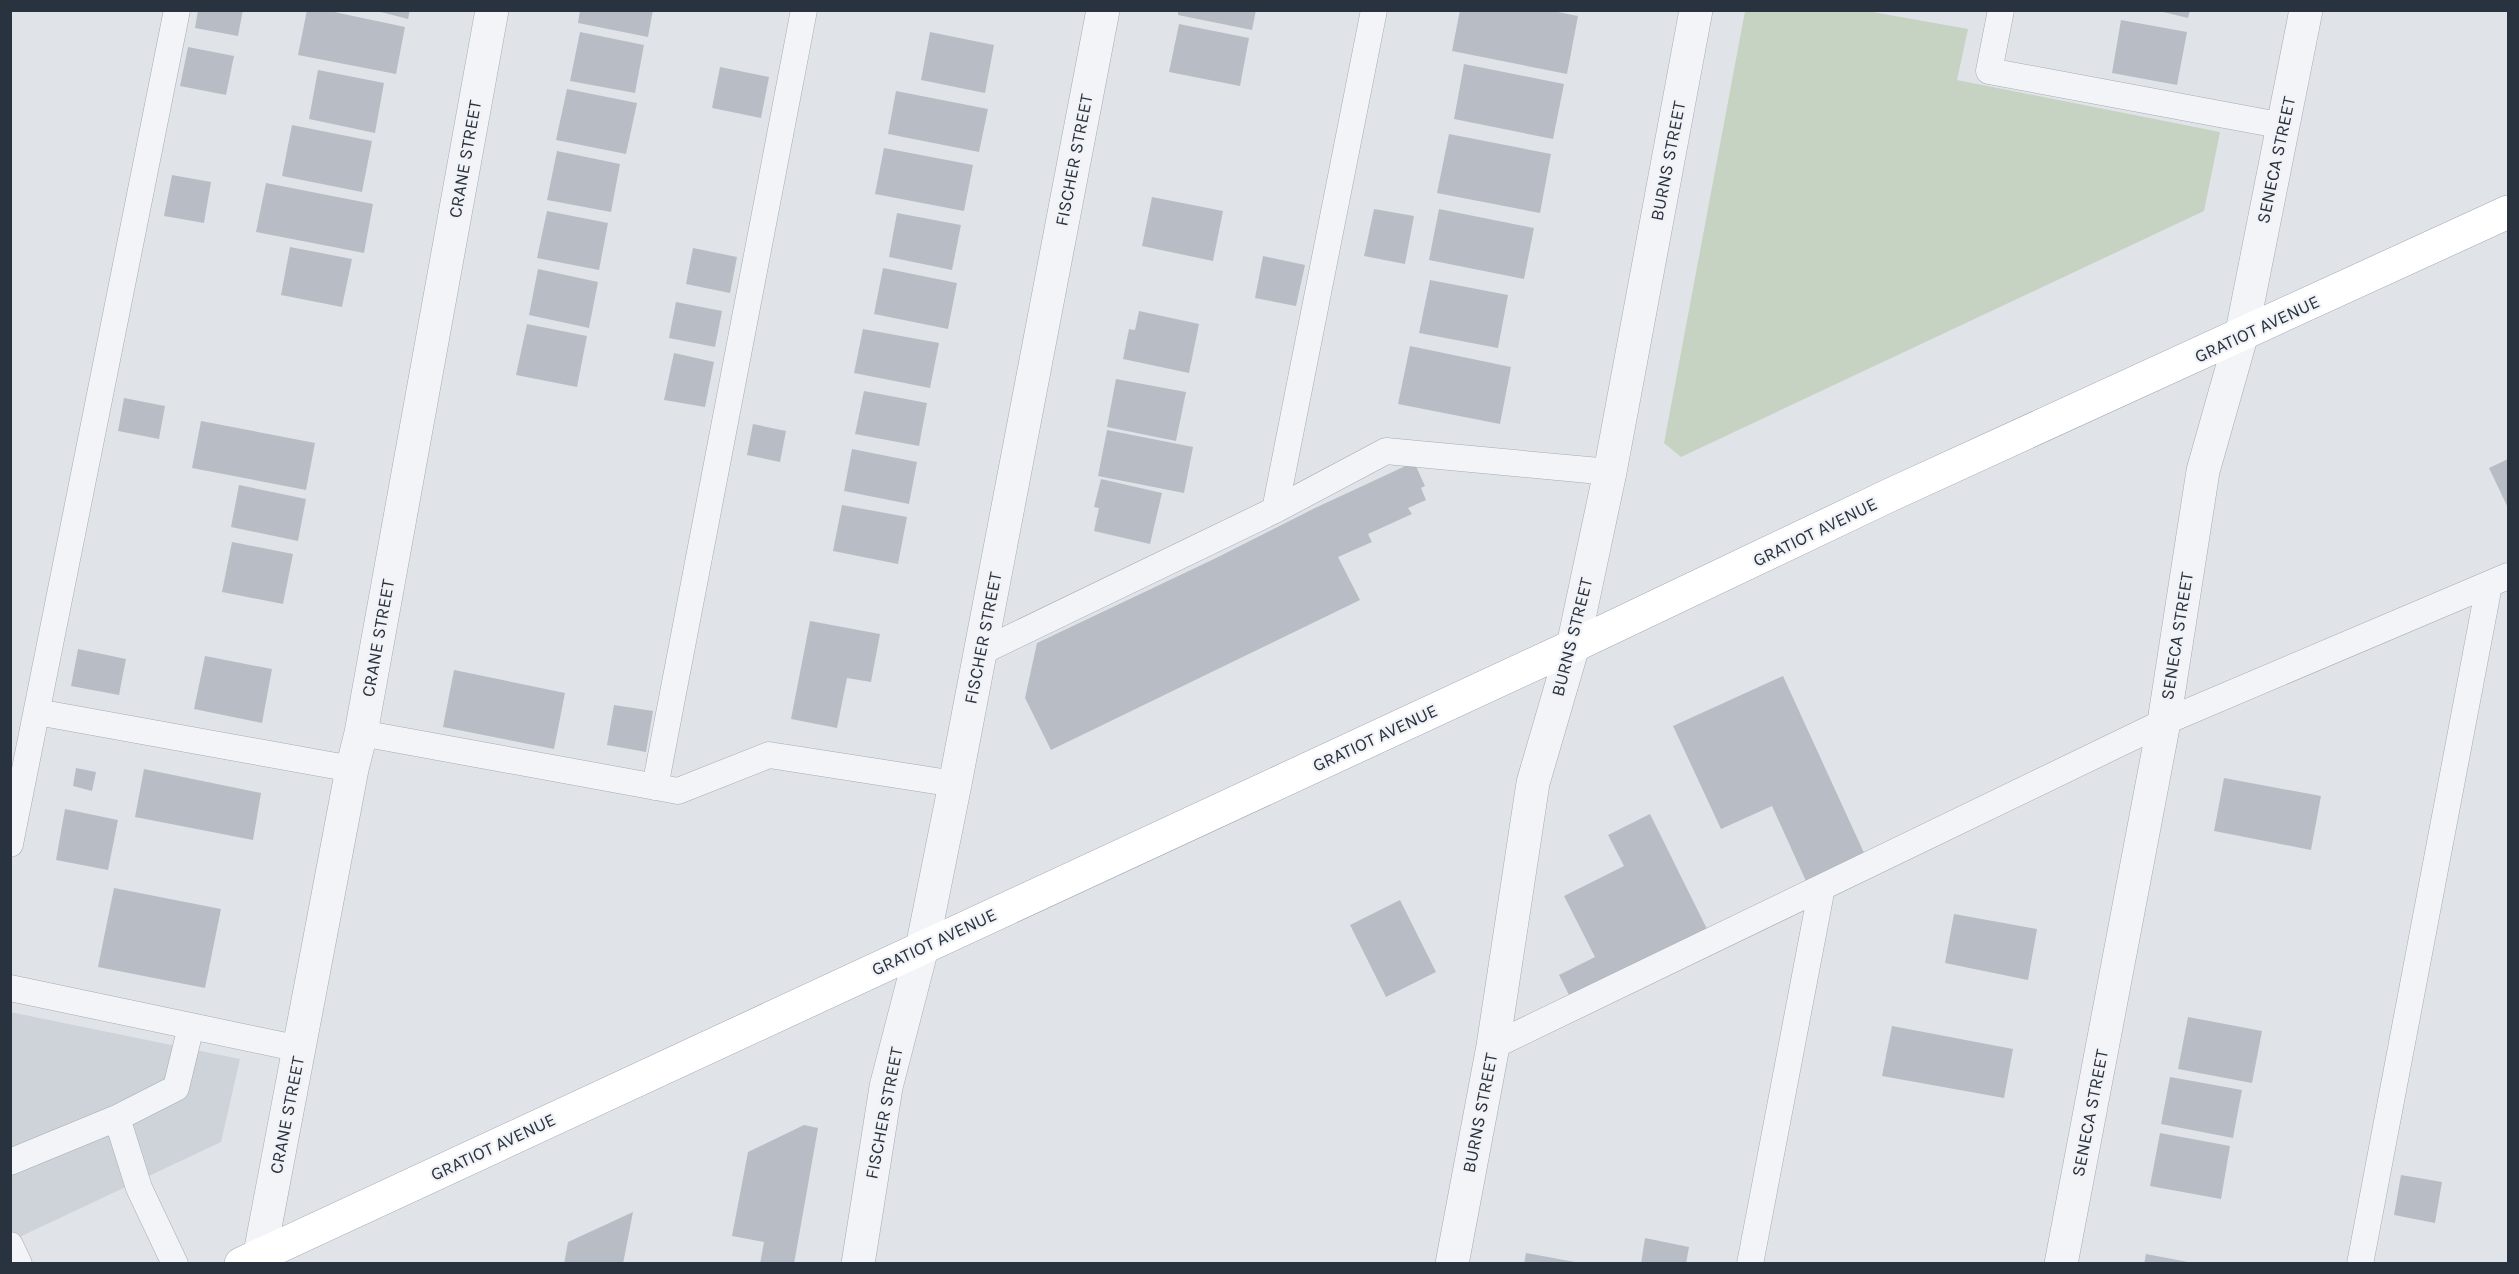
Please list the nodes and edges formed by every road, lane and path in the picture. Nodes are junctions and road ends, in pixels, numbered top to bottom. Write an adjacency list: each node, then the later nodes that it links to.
1 (177, 10): 17 (lane)
2 (492, 10): 19 (street, CRANE STREET)
3 (804, 10): 22 (lane)
4 (1103, 10): 16 (street, FISCHER STREET)
5 (1374, 10): 13 (lane)
6 (1696, 10): 12 (street, BURNS STREET)
7 (2001, 10): 9 (lane)
8 (2306, 10): 9 (street, SENECA STREET)
9 (2284, 126): 11 (street, SENECA STREET)
10 (2508, 212): 11 (main road, GRATIOT AVENUE)
11 (2241, 337): 15 (main road, GRATIOT AVENUE); 18 (street, SENECA STREET)
12 (1610, 472): 13 (lane); 15 (street, BURNS STREET)
13 (1275, 510): 16 (lane)
14 (2499, 580): 18 (lane); 40 (lane)
15 (1573, 646): 25 (main road, GRATIOT AVENUE); 28 (street, BURNS STREET)
16 (981, 652): 21 (street, FISCHER STREET)
17 (37, 712): 20 (lane); 23 (lane)
18 (2164, 722): 24 (lane); 39 (street, SENECA STREET)
19 (361, 733): 20 (street, CRANE STREET); 22 (lane)
20 (352, 769): 29 (street, CRANE STREET)
21 (956, 784): 22 (lane); 25 (street, FISCHER STREET)
22 (655, 787)
23 (10, 844)
24 (1822, 887): 28 (lane); 38 (lane)
25 (922, 948): 33 (main road, GRATIOT AVENUE); 36 (street, FISCHER STREET)
26 (10, 988): 27 (lane)
27 (191, 1026): 29 (lane); 30 (lane)
28 (1493, 1046): 37 (street, BURNS STREET)
29 (300, 1049): 33 (street, CRANE STREET)
30 (117, 1118): 31 (lane); 35 (lane)
31 (10, 1162)
32 (10, 1245): 34 (lane)
33 (253, 1260)
34 (19, 1263)
35 (175, 1263)
36 (858, 1263)
37 (1452, 1263)
38 (1750, 1263)
39 (2061, 1263)
40 (2360, 1263)

